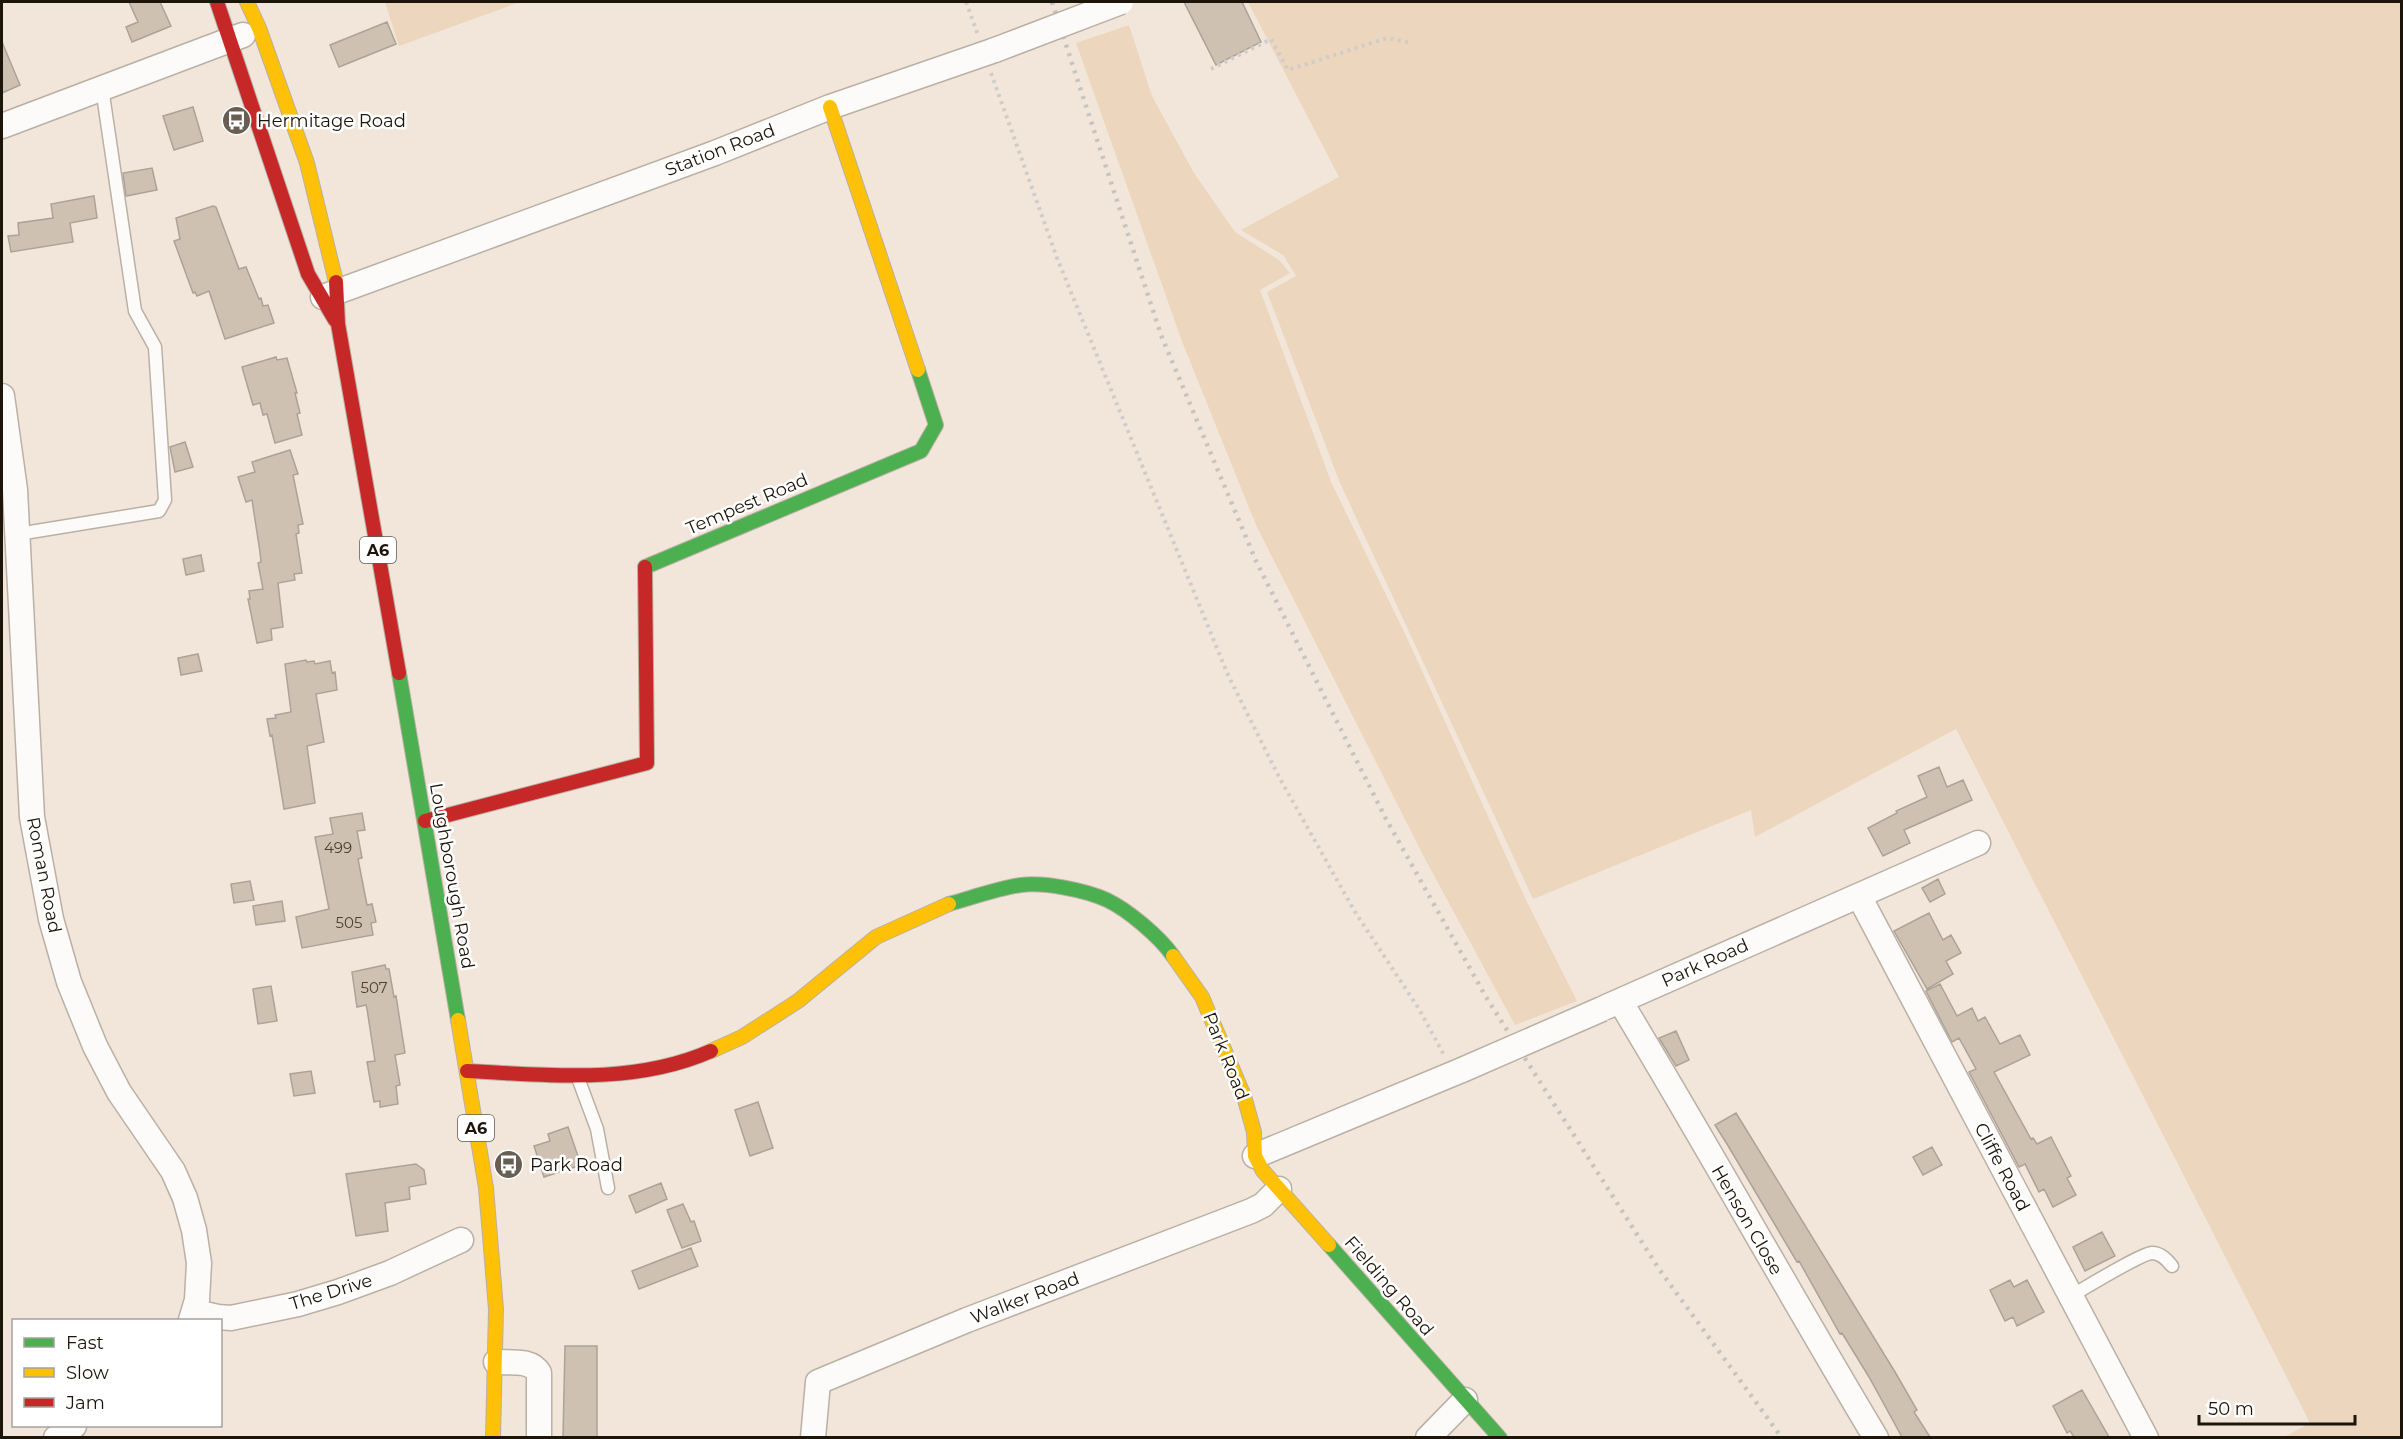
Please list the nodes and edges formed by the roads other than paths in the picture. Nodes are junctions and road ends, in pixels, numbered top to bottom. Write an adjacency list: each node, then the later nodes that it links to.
1 (217, 2): 5 (main road, Loughborough Road / A6)
2 (247, 2): 4 (main road, Loughborough Road / A6)
3 (1122, 2): 7 (street, Station Road, bridge)
4 (259, 28): 5 (street); 9 (main road, Loughborough Road / A6)
5 (231, 40): 6 (street); 9 (main road, Loughborough Road / A6)
6 (102, 88): 8 (street); 12 (lane)
7 (830, 107): 9 (street, Station Road); 13 (main road, Tempest Road)
8 (2, 126)
9 (329, 294): 13 (main road, Loughborough Road / A6)
10 (2, 396): 11 (street, Roman Road)
11 (8, 490): 12 (street, Roman Road)
12 (18, 534): 25 (street, Roman Road)
13 (425, 821): 17 (main road, Loughborough Road / A6)
14 (1978, 843): 15 (street, Park Road)
15 (1858, 896): 16 (street, Park Road); 24 (street, Cliffe Road)
16 (1611, 1005): 19 (street, Park Road, bridge); 35 (street, Henson Close)
17 (467, 1071): 18 (main road, Park Road); 26 (main road, Loughborough Road / A6)
18 (578, 1077): 19 (main road, Park Road); 20 (lane)
19 (1255, 1156): 21 (main road, Fielding Road)
20 (608, 1188)
21 (1279, 1189): 27 (main road, Fielding Road); 32 (street, Walker Road)
22 (461, 1240): 25 (street, The Drive)
23 (2172, 1266): 24 (lane)
24 (2071, 1296): 36 (street, Cliffe Road)
25 (193, 1316)
26 (496, 1362): 30 (main road, Loughborough Road / A6); 31 (street)
27 (1465, 1400): 33 (street); 34 (main road, Fielding Road)
28 (71, 1427): 29 (street)
29 (56, 1437)
30 (493, 1437)
31 (539, 1437)
32 (813, 1437)
33 (1428, 1437)
34 (1500, 1437)
35 (1876, 1437)
36 (2146, 1437)

